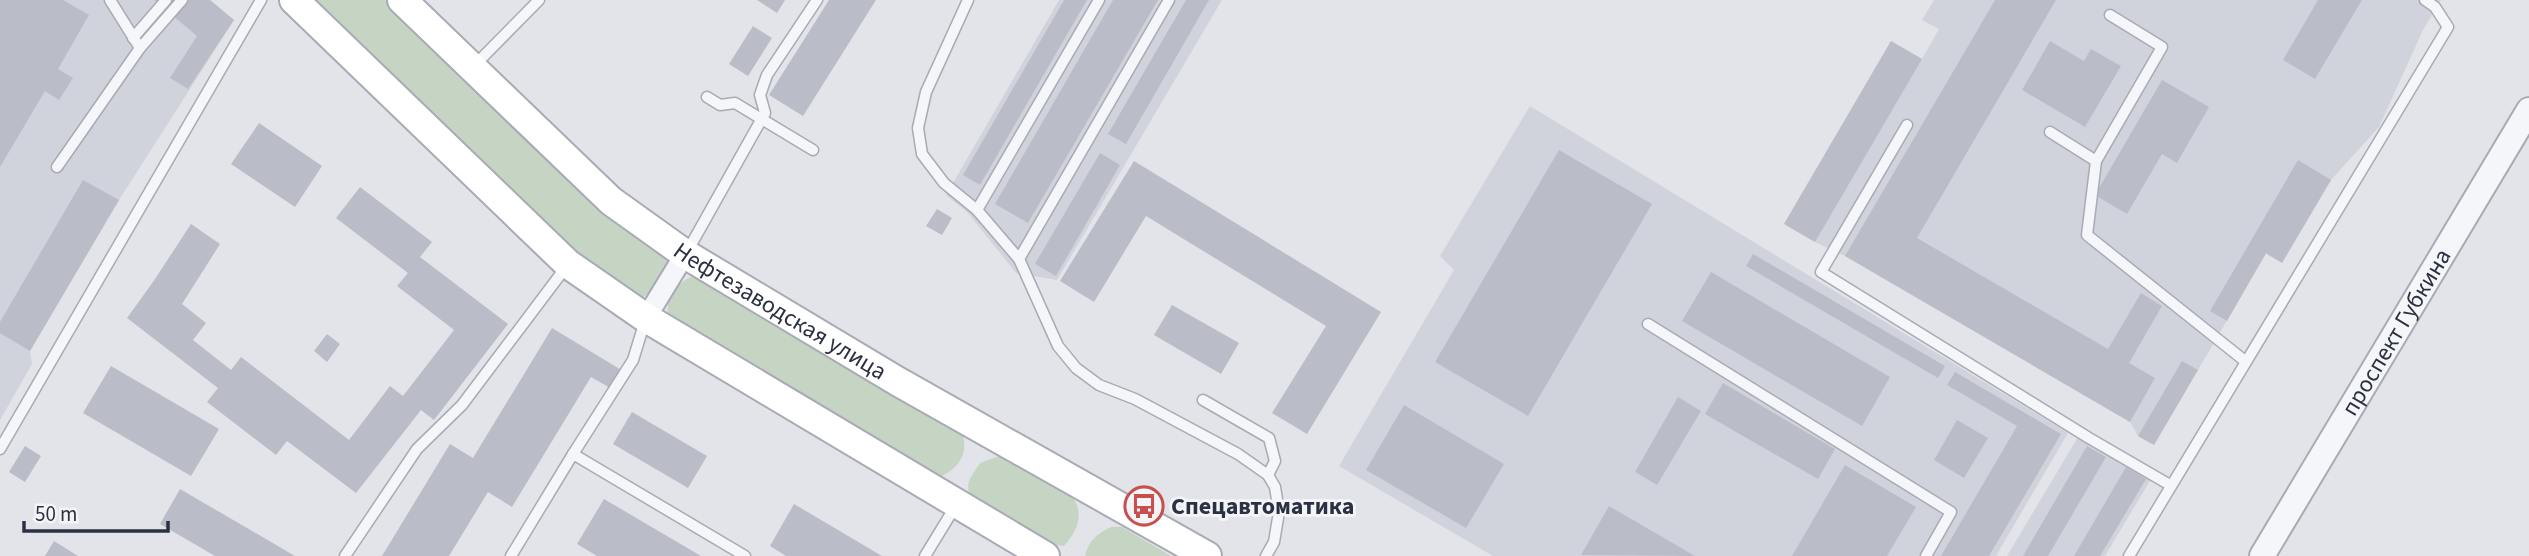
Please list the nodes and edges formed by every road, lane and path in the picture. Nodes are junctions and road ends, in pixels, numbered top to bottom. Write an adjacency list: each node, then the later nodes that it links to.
1 (110, 0): 14 (lane)
2 (166, 0): 14 (lane)
3 (182, 0): 15 (lane)
4 (261, 0): 33 (lane)
5 (294, 0): 28 (main road)
6 (402, 0): 16 (main road, Нефтезаводская улица)
7 (539, 0): 16 (lane)
8 (817, 0): 19 (lane)
9 (968, 0): 25 (lane)
10 (1099, 0): 25 (lane)
11 (1169, 0): 27 (lane)
12 (2425, 0): 31 (lane)
13 (2110, 15): 23 (lane)
14 (133, 38): 15 (lane)
15 (140, 48): 24 (lane)
16 (473, 68): 26 (main road, Нефтезаводская улица)
17 (707, 97): 19 (lane)
18 (2529, 110): 47 (street, проспект Губкина)
19 (761, 120): 22 (lane); 26 (lane)
20 (1907, 125): 36 (lane)
21 (2050, 132): 23 (lane)
22 (813, 150)
23 (2096, 161): 31 (lane)
24 (57, 167)
25 (977, 209): 27 (lane)
26 (685, 254): 29 (street); 43 (main road, Нефтезаводская улица)
27 (1019, 259): 35 (lane)
28 (568, 264): 29 (main road); 38 (lane)
29 (646, 318): 34 (lane); 37 (main road)
30 (1648, 324): 45 (lane)
31 (2245, 361): 36 (lane)
32 (1203, 400): 35 (lane)
33 (0, 449)
34 (573, 454): 39 (lane); 40 (lane)
35 (1268, 475): 44 (lane)
36 (2170, 485): 46 (lane)
37 (957, 503): 41 (lane); 42 (main road)
38 (345, 556)
39 (511, 556)
40 (746, 556)
41 (925, 556)
42 (1045, 556)
43 (1207, 556)
44 (1266, 556)
45 (1926, 556)
46 (2129, 556)
47 (2262, 556)

